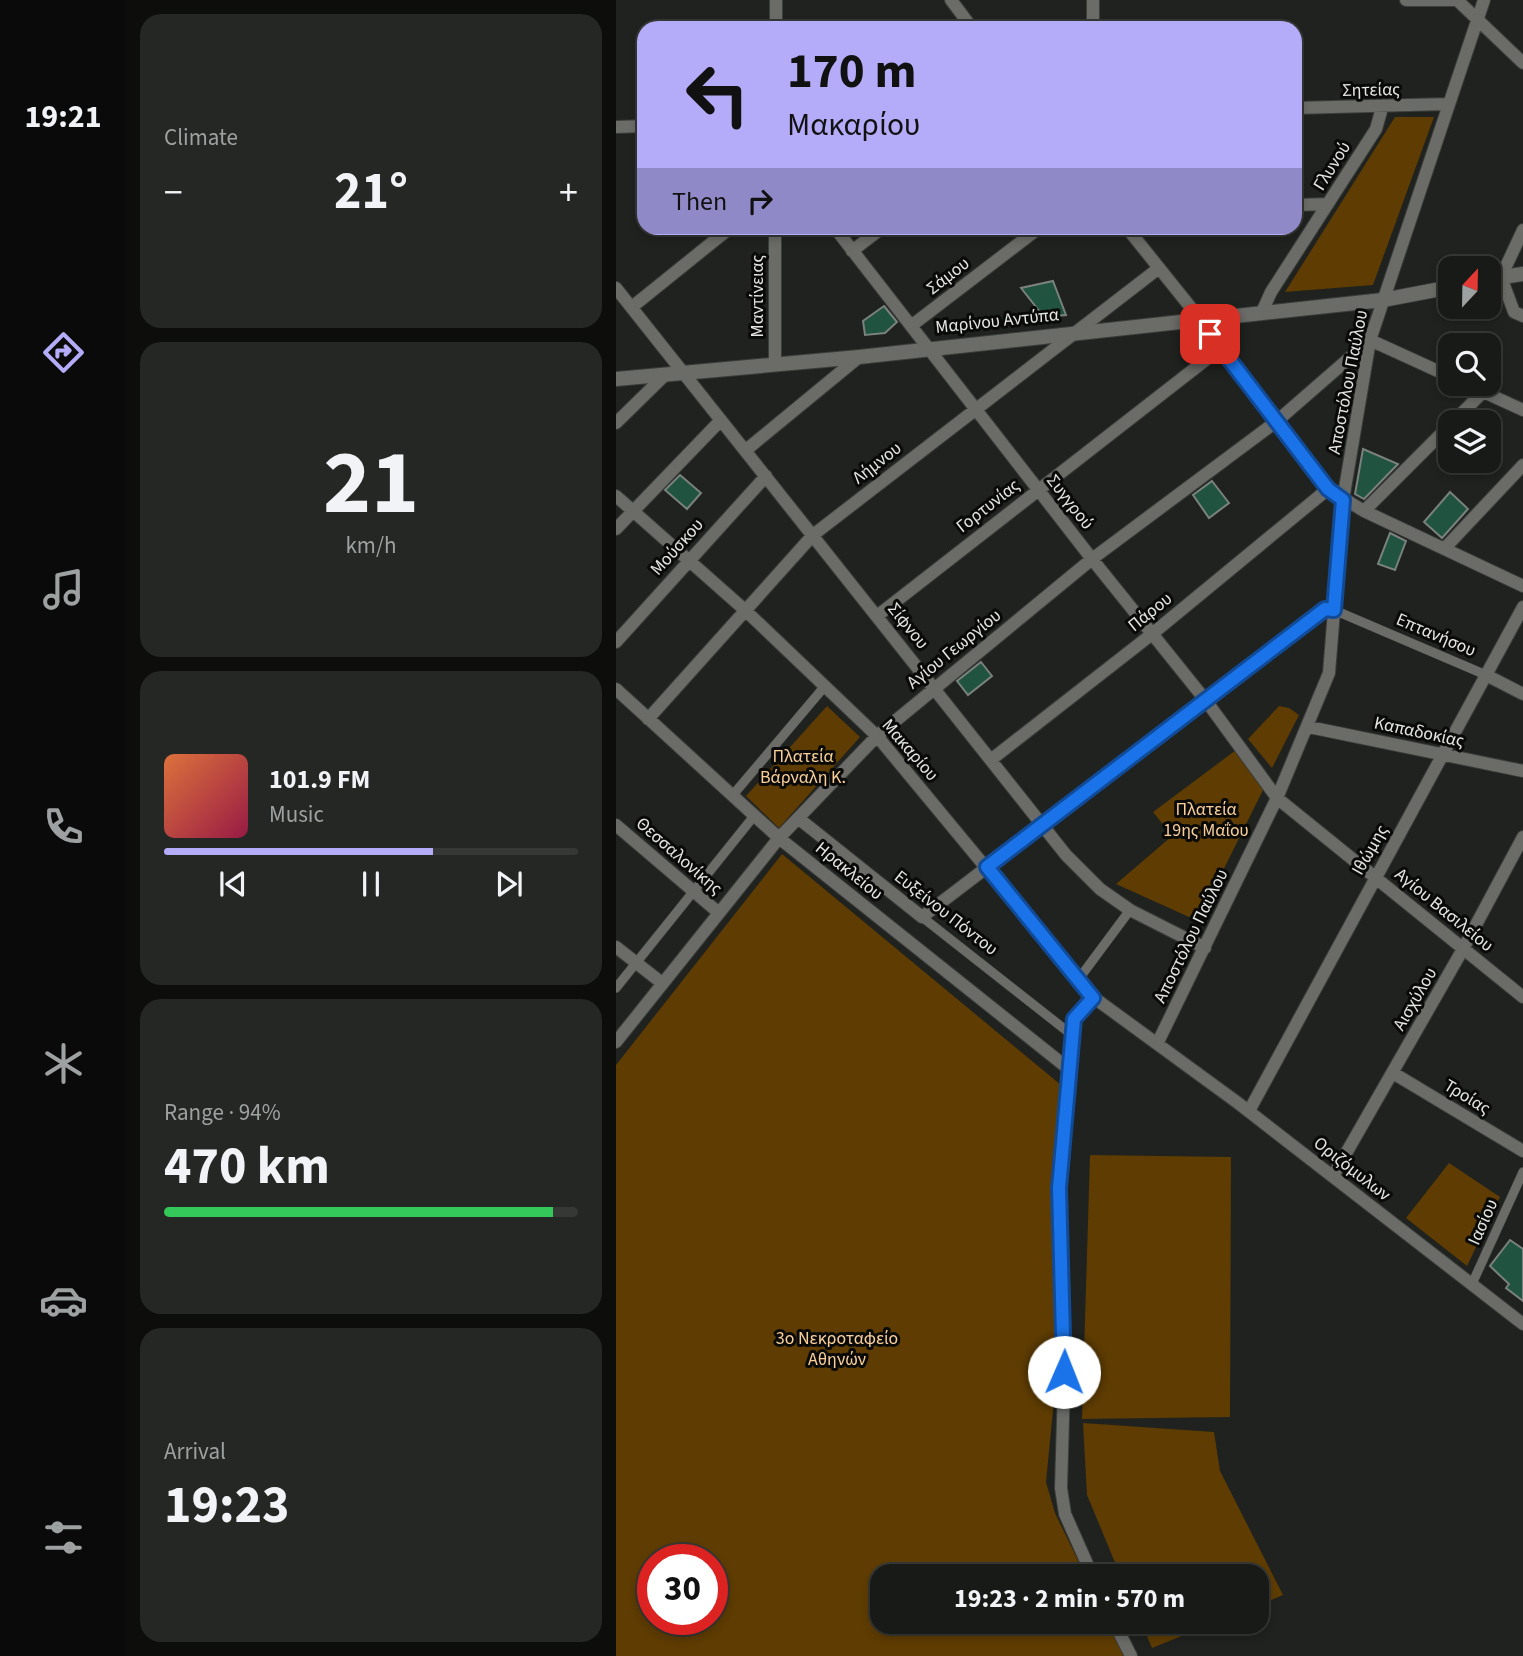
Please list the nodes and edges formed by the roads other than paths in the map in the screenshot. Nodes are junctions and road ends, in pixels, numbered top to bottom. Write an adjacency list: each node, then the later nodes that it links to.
1 (776, 0): 8 (street)
2 (951, 0): 9 (street)
3 (1093, 0): 10 (street)
4 (1406, 0): 5 (street)
5 (1457, 0): 7 (street)
6 (1483, 0): 7 (street, Αποστόλου Παύλου)
7 (1477, 19): 11 (street); 12 (street, Αποστόλου Παύλου)
8 (776, 21)
9 (967, 21)
10 (1093, 21)
11 (1523, 63)
12 (1447, 104): 14 (street, Σητείας); 34 (street, Αποστόλου Παύλου)
13 (1302, 108): 14 (street, Σητείας)
14 (1382, 108): 17 (street, Γλυνού)
15 (637, 126): 16 (street)
16 (616, 127)
17 (1328, 204): 18 (street); 36 (street, Γλυνού)
18 (1302, 205)
19 (1523, 230): 27 (street)
20 (721, 235): 35 (street)
21 (775, 235): 45 (street, Μαντίνειας)
22 (840, 235): 26 (street, Συγγρού)
23 (873, 235): 26 (street)
24 (1031, 235): 39 (street, Σάμου)
25 (1133, 235): 28 (street)
26 (852, 251): 39 (street, Συγγρού)
27 (1502, 266)
28 (1159, 268): 38 (street); 40 (street, Λήμνου)
29 (1523, 274): 30 (street)
30 (1502, 277)
31 (616, 288): 35 (street, Σίφνου)
32 (1438, 289): 34 (street, Μαρίνου Αντύπα)
33 (1502, 291): 37 (street)
34 (1383, 300): 36 (street, Μαρίνου Αντύπα); 41 (street, Αποστόλου Παύλου)
35 (632, 307): 47 (street, Σίφνου)
36 (1262, 312): 38 (street, Μαρίνου Αντύπα)
37 (1523, 316)
38 (1200, 319): 40 (street, Μαρίνου Αντύπα); 43 (street)
39 (911, 326): 42 (street, Συγγρού)
40 (1072, 333): 42 (street, Μαρίνου Αντύπα); 52 (street, Λήμνου)
41 (1370, 340): 46 (street); 56 (street, Αγίου Γεωργίου); 65 (street, Αποστόλου Παύλου)
42 (929, 348): 44 (street, Μαρίνου Αντύπα); 52 (street, Συγγρού)
43 (1221, 348): 56 (street); 62 (street, Γορτυνίας)
44 (859, 357): 45 (street, Μαρίνου Αντύπα); 59 (street)
45 (775, 364): 47 (street, Μαρίνου Αντύπα)
46 (1438, 371)
47 (685, 374): 48 (street, Μαρίνου Αντύπα); 55 (street, Σίφνου)
48 (664, 376): 49 (street, Μαρίνου Αντύπα); 57 (street)
49 (616, 379)
50 (1479, 396): 53 (street)
51 (1492, 396): 54 (street)
52 (976, 409): 62 (street, Συγγρού); 69 (street, Λήμνου)
53 (1465, 410)
54 (1523, 410)
55 (721, 420): 59 (street, Σίφνου); 67 (street)
56 (1277, 421): 63 (street); 71 (street, Αγίου Γεωργίου)
57 (616, 423)
58 (1438, 437): 66 (street)
59 (746, 450): 61 (street, Σίφνου)
60 (1523, 465): 70 (street)
61 (766, 476): 69 (street, Σίφνου); 72 (street, Μούσκου)
62 (1038, 489): 71 (street, Συγγρού); 77 (street, Γορτυνίας)
63 (1328, 489): 65 (street); 78 (street, Πάρου)
64 (616, 496): 67 (street, Μακαρίου)
65 (1343, 500): 66 (street); 75 (street, Αποστόλου Παύλου)
66 (1364, 511): 70 (street)
67 (633, 512): 68 (street); 72 (street, Μακαρίου)
68 (616, 529)
69 (813, 535): 76 (street, Λήμνου); 77 (street, Σίφνου)
70 (1444, 550): 73 (street)
71 (1092, 559): 78 (street, Συγγρού); 82 (street, Αγίου Γεωργίου)
72 (688, 560): 76 (street, Μακαρίου); 79 (street, Μούσκου)
73 (1523, 586)
74 (1523, 607): 80 (street, Ιθώμης)
75 (1334, 610): 80 (street, Επτανήσου); 85 (street); 87 (street, Αποστόλου Παύλου)
76 (746, 611): 81 (street, Μακαρίου); 86 (street, Λήμνου)
77 (877, 615): 82 (street, Σίφνου)
78 (1152, 634): 85 (street, Συγγρού); 90 (street, Πάρου)
79 (616, 642)
80 (1486, 675): 83 (street, Επτανήσου); 89 (street, Ιθώμης)
81 (825, 686): 88 (street, Μακαρίου); 92 (street)
82 (935, 686): 88 (street, Αγίου Γεωργίου); 90 (street, Σίφνου)
83 (1523, 694)
84 (618, 695): 86 (street, Ηρακλείου)
85 (1208, 702): 93 (street, Συγγρού); 97 (street)
86 (648, 719): 92 (street, Ηρακλείου)
87 (1309, 727): 89 (street, Καπαδοκίας); 93 (street, Αποστόλου Παύλου)
88 (877, 736): 95 (street, Αγίου Γεωργίου); 100 (street, Μακαρίου)
89 (1444, 756): 91 (street, Καπαδοκίας); 101 (street, Ιθώμης)
90 (992, 759): 97 (street, Σίφνου)
91 (1523, 771)
92 (732, 796): 94 (street, Ηρακλείου)
93 (1277, 798): 101 (street, Αγίου Βασιλείου); 107 (street, Αποστόλου Παύλου)
94 (754, 816): 98 (street, Ηρακλείου); 102 (street)
95 (798, 818): 98 (street, Αγίου Γεωργίου); 105 (street, Ευξείνου Πόντου)
96 (616, 825): 102 (street, Θεσσαλονίκης)
97 (1044, 825): 100 (street); 103 (street, Σίφνου)
98 (779, 838): 104 (street, Αγίου Γεωργίου); 118 (street, Ηρακλείου)
99 (1521, 845): 108 (street, Αισχύλου)
100 (987, 867): 105 (street); 110 (street, Μακαρίου)
101 (1375, 876): 108 (street, Αγίου Βασιλείου); 120 (street, Ιθώμης)
102 (693, 892): 104 (street, Θεσσαλονίκης); 109 (street)
103 (1130, 911): 107 (street, Σίφνου); 110 (street)
104 (719, 913): 111 (street, Αγίου Γεωργίου)
105 (922, 917): 115 (street, Ευξείνου Πόντου)
106 (616, 947): 109 (street)
107 (1205, 948): 117 (street, Αποστόλου Παύλου)
108 (1463, 950): 113 (street, Αγίου Βασιλείου); 119 (street, Αισχύλου)
109 (635, 962): 111 (street); 112 (street)
110 (1078, 980): 114 (street, Μακαρίου)
111 (662, 983): 116 (street, Αγίου Γεωργίου)
112 (616, 988)
113 (1523, 997)
114 (1093, 998): 115 (street); 117 (street, Μακαρίου)
115 (1072, 1035): 118 (street)
116 (616, 1042)
117 (1158, 1042): 120 (street, Οριζόμυλων)
118 (1070, 1070): 126 (street)
119 (1393, 1073): 121 (street, Τροίας); 123 (street, Αισχύλου)
120 (1249, 1111): 123 (street, Οριζόμυλων)
121 (1523, 1152)
122 (1523, 1172): 124 (street, Ιασίου)
123 (1333, 1176): 124 (street, Οριζόμυλων)
124 (1472, 1284): 125 (street, Οριζόμυλων)
125 (1523, 1324)
126 (1087, 1564)
127 (1120, 1634): 128 (street)
128 (1131, 1656)

